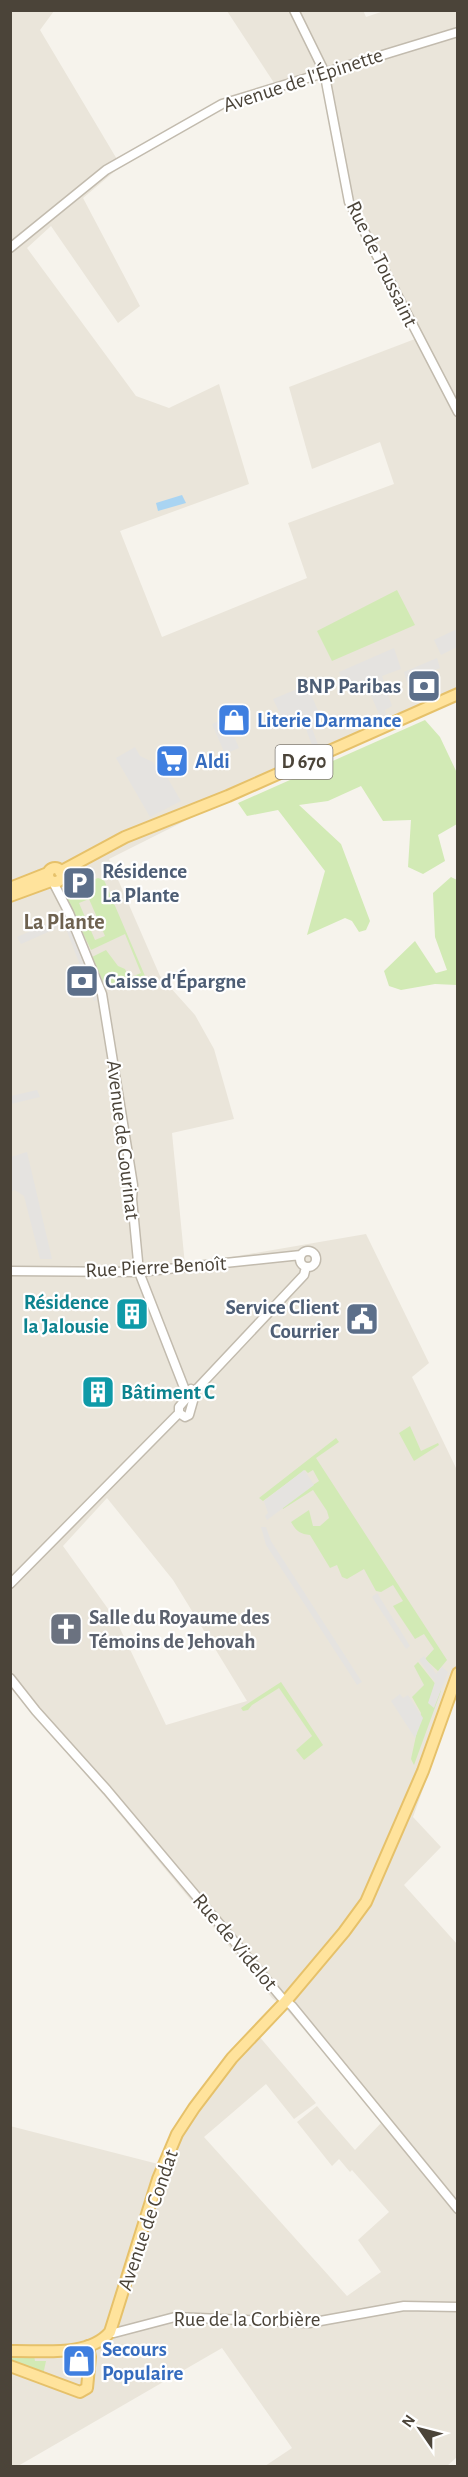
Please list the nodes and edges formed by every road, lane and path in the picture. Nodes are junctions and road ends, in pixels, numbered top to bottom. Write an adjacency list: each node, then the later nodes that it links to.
1 (294, 10): 3 (street, Rue de Toussaint)
2 (458, 32): 3 (street, Avenue de l'Épinette)
3 (324, 71): 4 (street, Avenue de l'Épinette); 5 (street, Rue de Toussaint)
4 (10, 248)
5 (458, 412)
6 (458, 693): 7 (main road, D 670)
7 (55, 880): 8 (main road, D 670); 9 (main road, D 670); 13 (street, Avenue de Gourinat)
8 (10, 888)
9 (10, 896)
10 (301, 1255): 11 (street); 11 (street); 13 (street, Rue Pierre Benoît)
11 (306, 1267): 14 (street)
12 (10, 1271): 13 (street, Rue Pierre Benoît)
13 (139, 1272): 14 (street, Avenue de Gourinat)
14 (190, 1391): 15 (street)
15 (10, 1584)
16 (458, 1673): 18 (main road, Avenue de Condat)
17 (10, 1678): 18 (street, Rue de Videlot)
18 (286, 2001): 19 (street, Rue de Videlot); 21 (main road, Avenue de Condat)
19 (458, 2209)
20 (458, 2307): 21 (street, Rue de la Corbière)
21 (110, 2332): 22 (main road)
22 (88, 2346): 23 (main road); 24 (main road)
23 (10, 2351)
24 (10, 2367)

